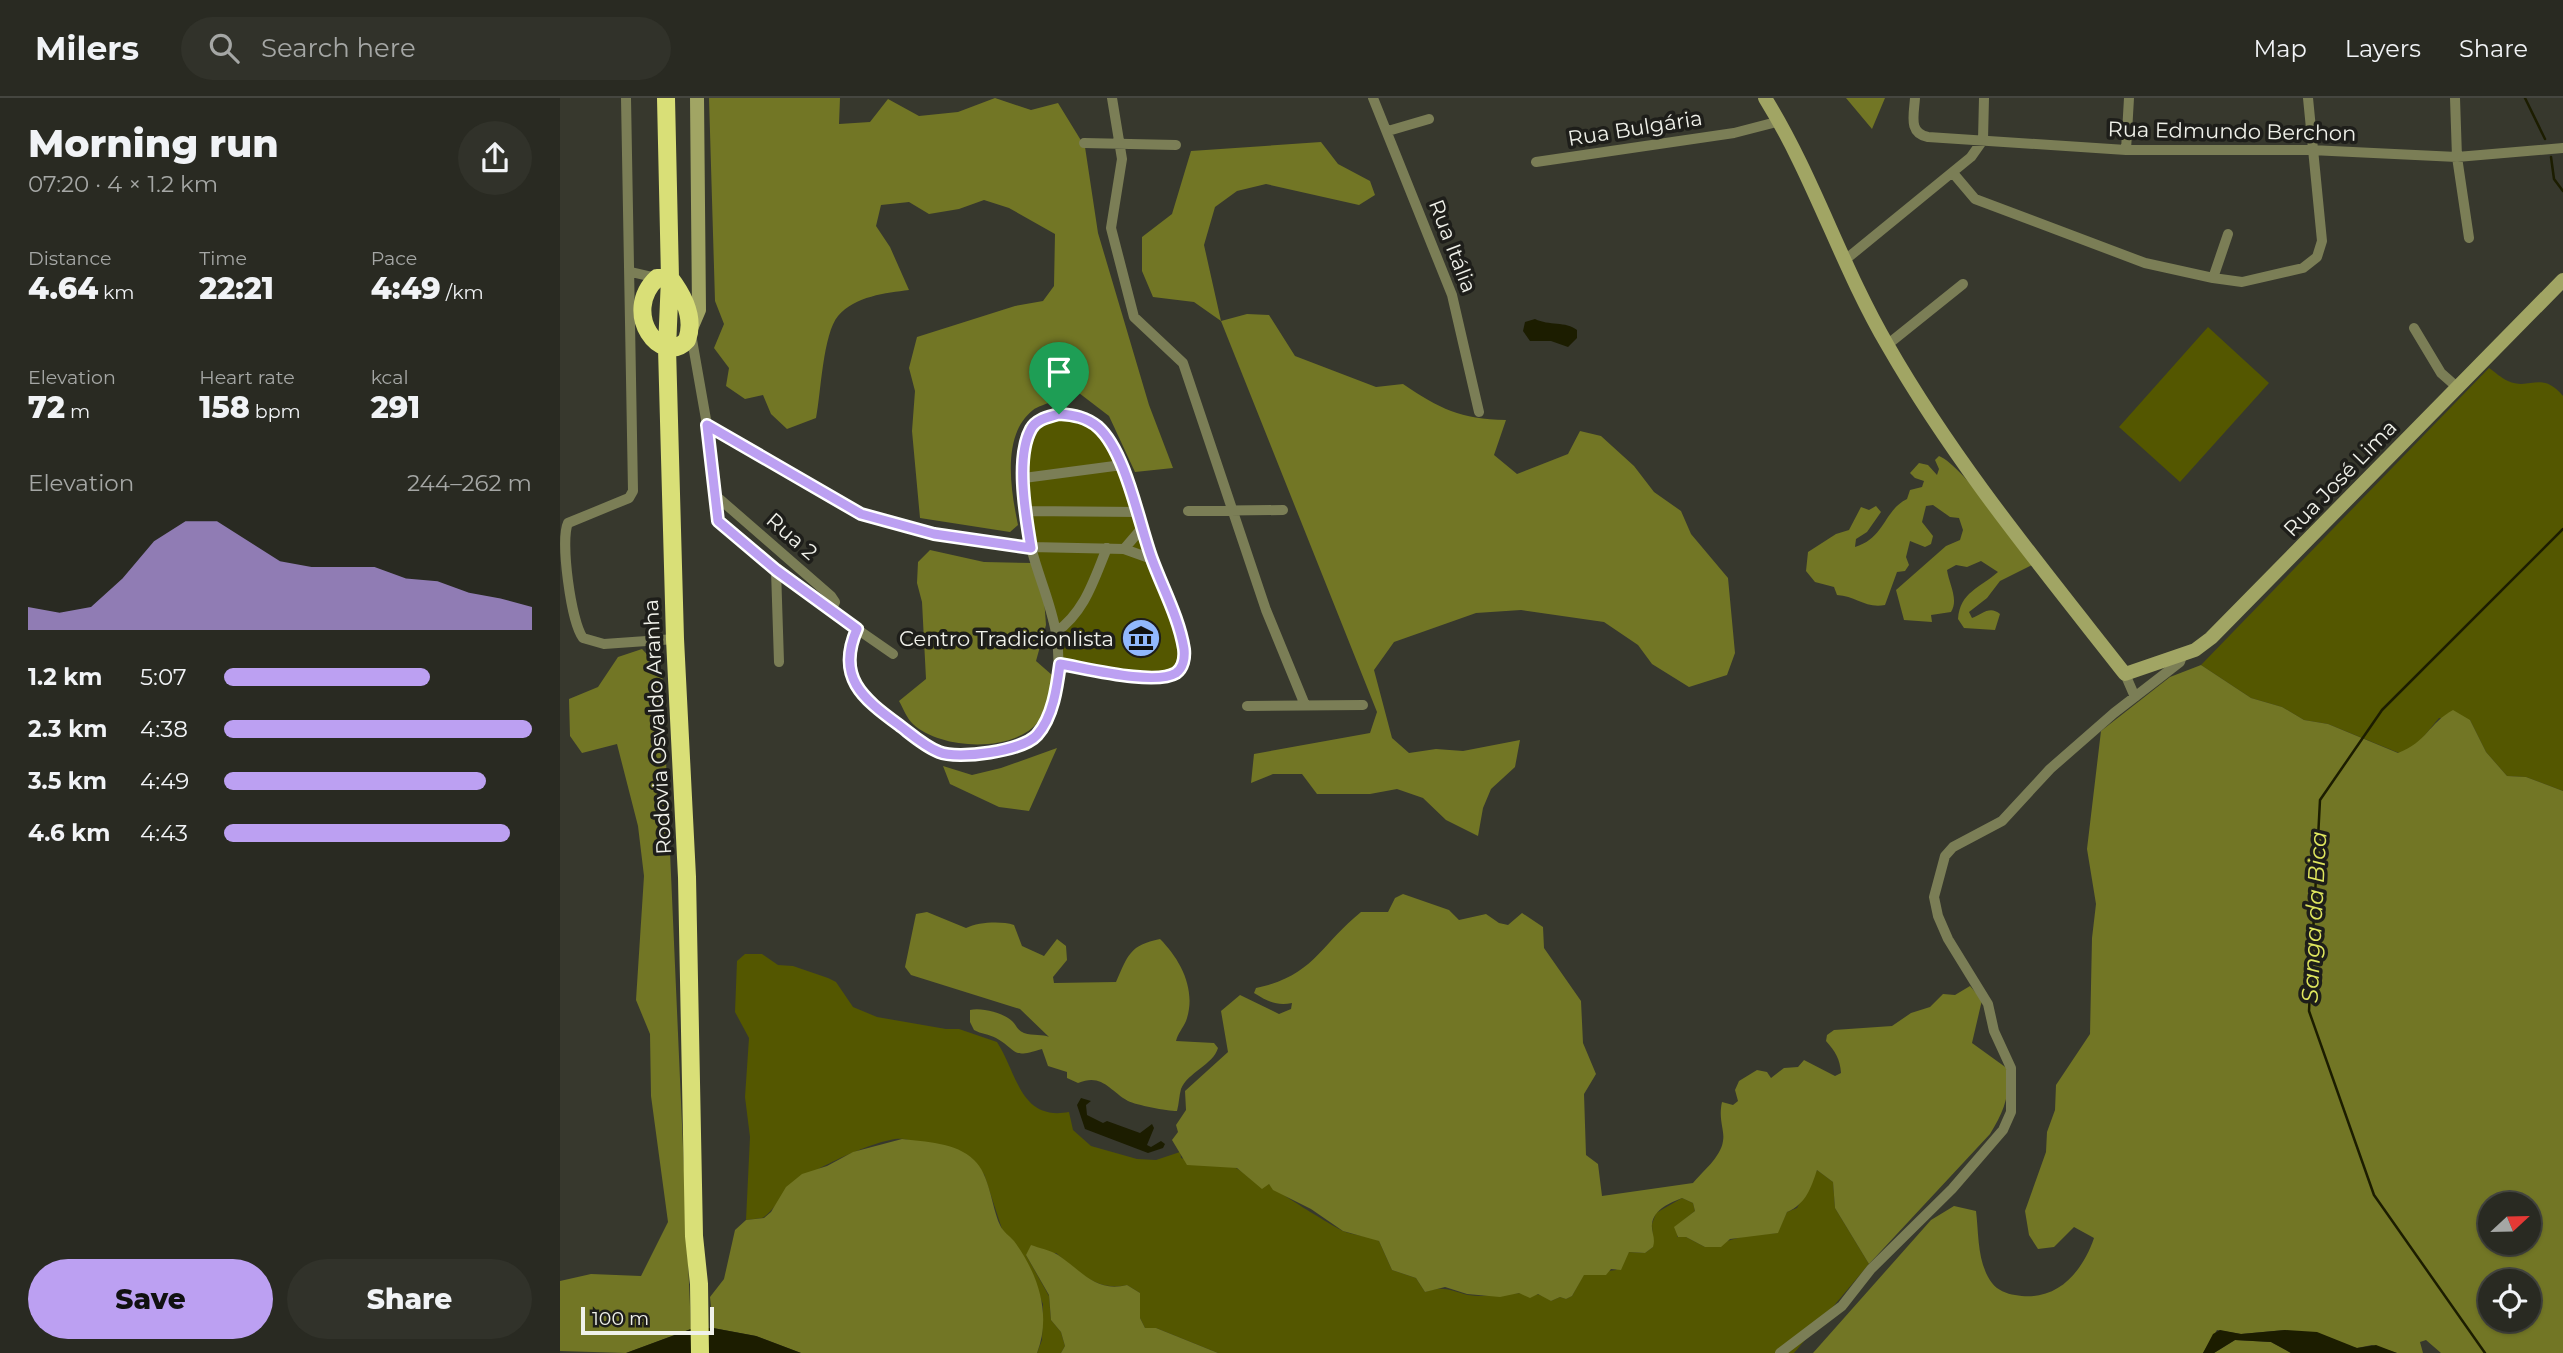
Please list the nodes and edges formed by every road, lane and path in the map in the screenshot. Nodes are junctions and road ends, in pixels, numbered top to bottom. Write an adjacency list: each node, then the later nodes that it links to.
1 (626, 98): 28 (street)
2 (666, 98): 29 (highway, Rodovia Osvaldo Aranha)
3 (697, 98): 35 (street)
4 (1112, 98): 17 (street)
5 (1373, 98): 14 (street, Rua Itália)
6 (1765, 98): 13 (street)
7 (1915, 98): 15 (street, Rua Edmundo Berchon)
8 (1984, 98): 15 (street)
9 (2129, 98): 20 (street)
10 (2308, 98): 21 (street)
11 (2455, 98): 22 (street)
12 (1429, 119): 14 (street)
13 (1780, 121): 23 (street, Rua Bulgária); 27 (street)
14 (1388, 131): 39 (street, Rua Itália)
15 (1983, 141): 20 (street, Rua Edmundo Berchon); 24 (street)
16 (1084, 143): 17 (street)
17 (1120, 144): 18 (street); 48 (street)
18 (1176, 145)
19 (2563, 148): 22 (street, Rua Edmundo Berchon)
20 (2126, 150): 21 (street, Rua Edmundo Berchon)
21 (2311, 150): 22 (street, Rua Edmundo Berchon); 30 (street)
22 (2457, 157): 26 (street)
23 (1536, 162)
24 (1953, 173): 27 (street); 30 (street)
25 (2228, 234): 30 (street)
26 (2469, 238)
27 (1845, 261): 36 (street)
28 (631, 272): 29 (street); 33 (street)
29 (663, 278): 33 (highway); 35 (highway); 37 (highway, Rodovia Osvaldo Aranha)
30 (2213, 278)
31 (2563, 280): 38 (street, Rua José Lima)
32 (1963, 284): 36 (street)
33 (636, 310): 37 (highway); 58 (street)
34 (2414, 328): 38 (street)
35 (690, 331): 37 (highway); 40 (street, Rua 2)
36 (1887, 345): 63 (street)
37 (667, 348): 58 (highway, Rodovia Osvaldo Aranha)
38 (2458, 388): 59 (street, Rua José Lima)
39 (1479, 412)
40 (707, 425): 43 (street, Rua 2); 50 (street)
41 (1122, 465): 42 (street); 42 (street); 47 (street)
42 (1024, 478): 45 (street)
43 (715, 495): 54 (street, Rua 2); 55 (street, Rua 2)
44 (1283, 510): 48 (street)
45 (1025, 511): 47 (street); 50 (street)
46 (1188, 511): 48 (street)
47 (1138, 512): 49 (street)
48 (1234, 512): 65 (street)
49 (1142, 528): 52 (street); 53 (street)
50 (1031, 548): 51 (street); 57 (street)
51 (1107, 548): 52 (street); 57 (street)
52 (1124, 549): 53 (street)
53 (1152, 559): 62 (street)
54 (776, 570): 55 (street, Rua 2); 61 (street)
55 (831, 611): 56 (street, Rua 2)
56 (857, 629): 60 (street, Rua 2); 62 (street)
57 (1056, 632): 62 (street)
58 (675, 639): 68 (highway, Rodovia Osvaldo Aranha)
59 (2183, 653): 63 (street, Rua José Lima); 64 (street)
60 (892, 654)
61 (779, 662)
62 (1060, 664)
63 (2125, 674): 64 (street)
64 (2135, 697): 69 (street)
65 (1305, 705): 66 (street); 67 (street)
66 (1363, 705)
67 (1247, 706)
68 (701, 1353)
69 (1780, 1353)

